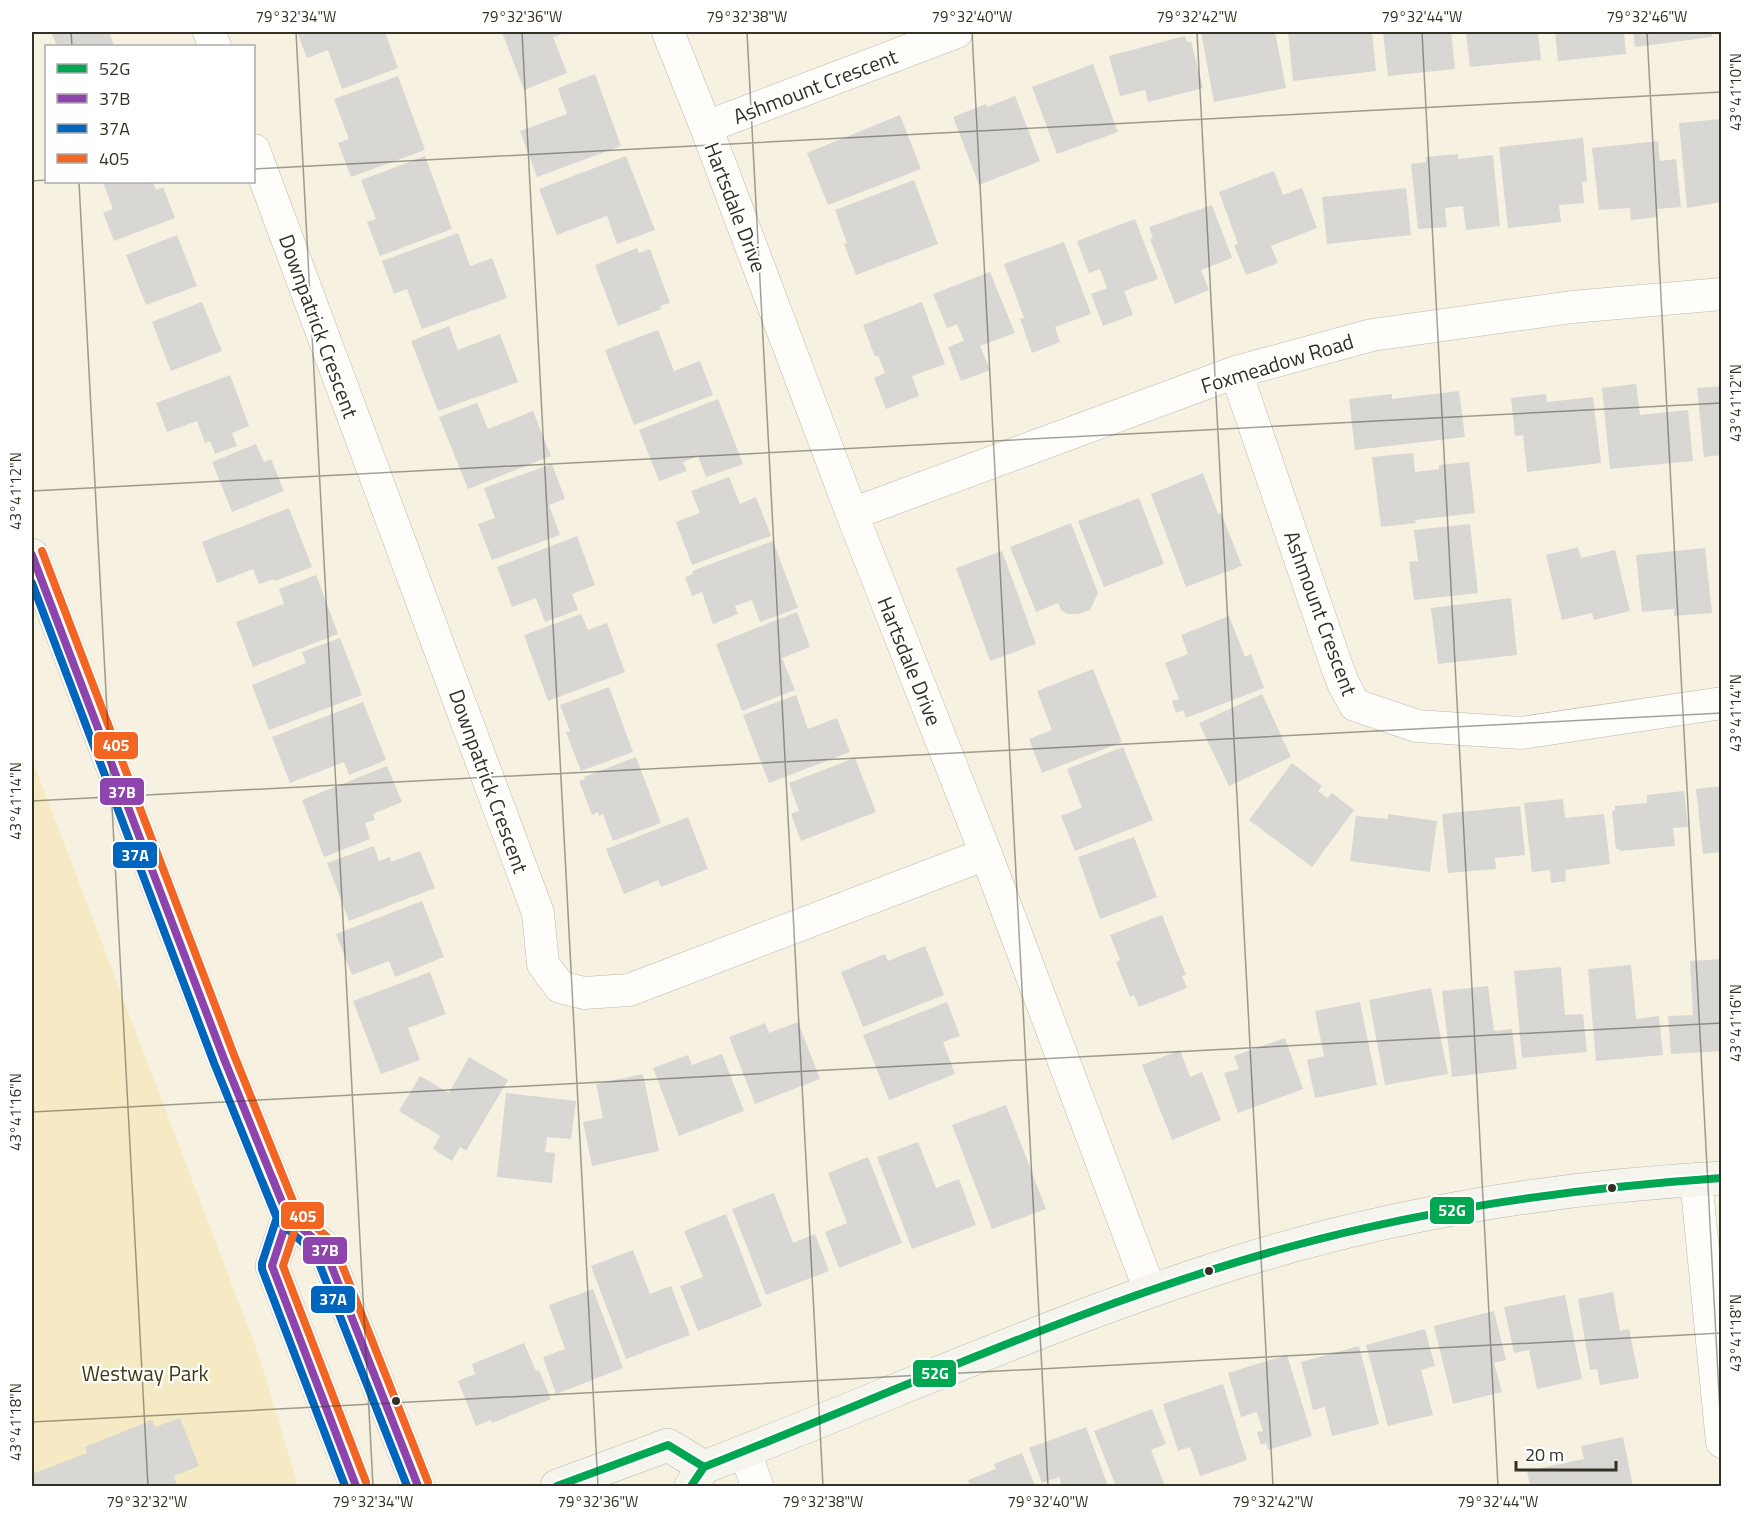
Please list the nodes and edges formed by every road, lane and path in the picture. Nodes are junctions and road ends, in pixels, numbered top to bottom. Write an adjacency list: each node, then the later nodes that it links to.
1 (668, 32): 3 (street, Hartsdale Drive)
2 (957, 32): 3 (street, Ashmount Crescent)
3 (706, 127): 7 (street, Hartsdale Drive)
4 (255, 153): 10 (street, Downpatrick Crescent)
5 (1722, 294): 6 (street, Foxmeadow Road)
6 (1236, 372): 7 (street, Foxmeadow Road); 9 (street, Ashmount Crescent)
7 (852, 514): 10 (street, Hartsdale Drive)
8 (32, 555): 12 (main road)
9 (1722, 703)
10 (986, 854): 13 (street, Hartsdale Drive)
11 (1709, 1178): 13 (main road); 14 (street)
12 (288, 1217): 17 (main road); 18 (main road)
13 (1150, 1291): 15 (main road)
14 (1722, 1442)
15 (745, 1451): 16 (main road); 20 (street)
16 (698, 1477): 19 (main road)
17 (356, 1486)
18 (418, 1486)
19 (557, 1486)
20 (757, 1486)

